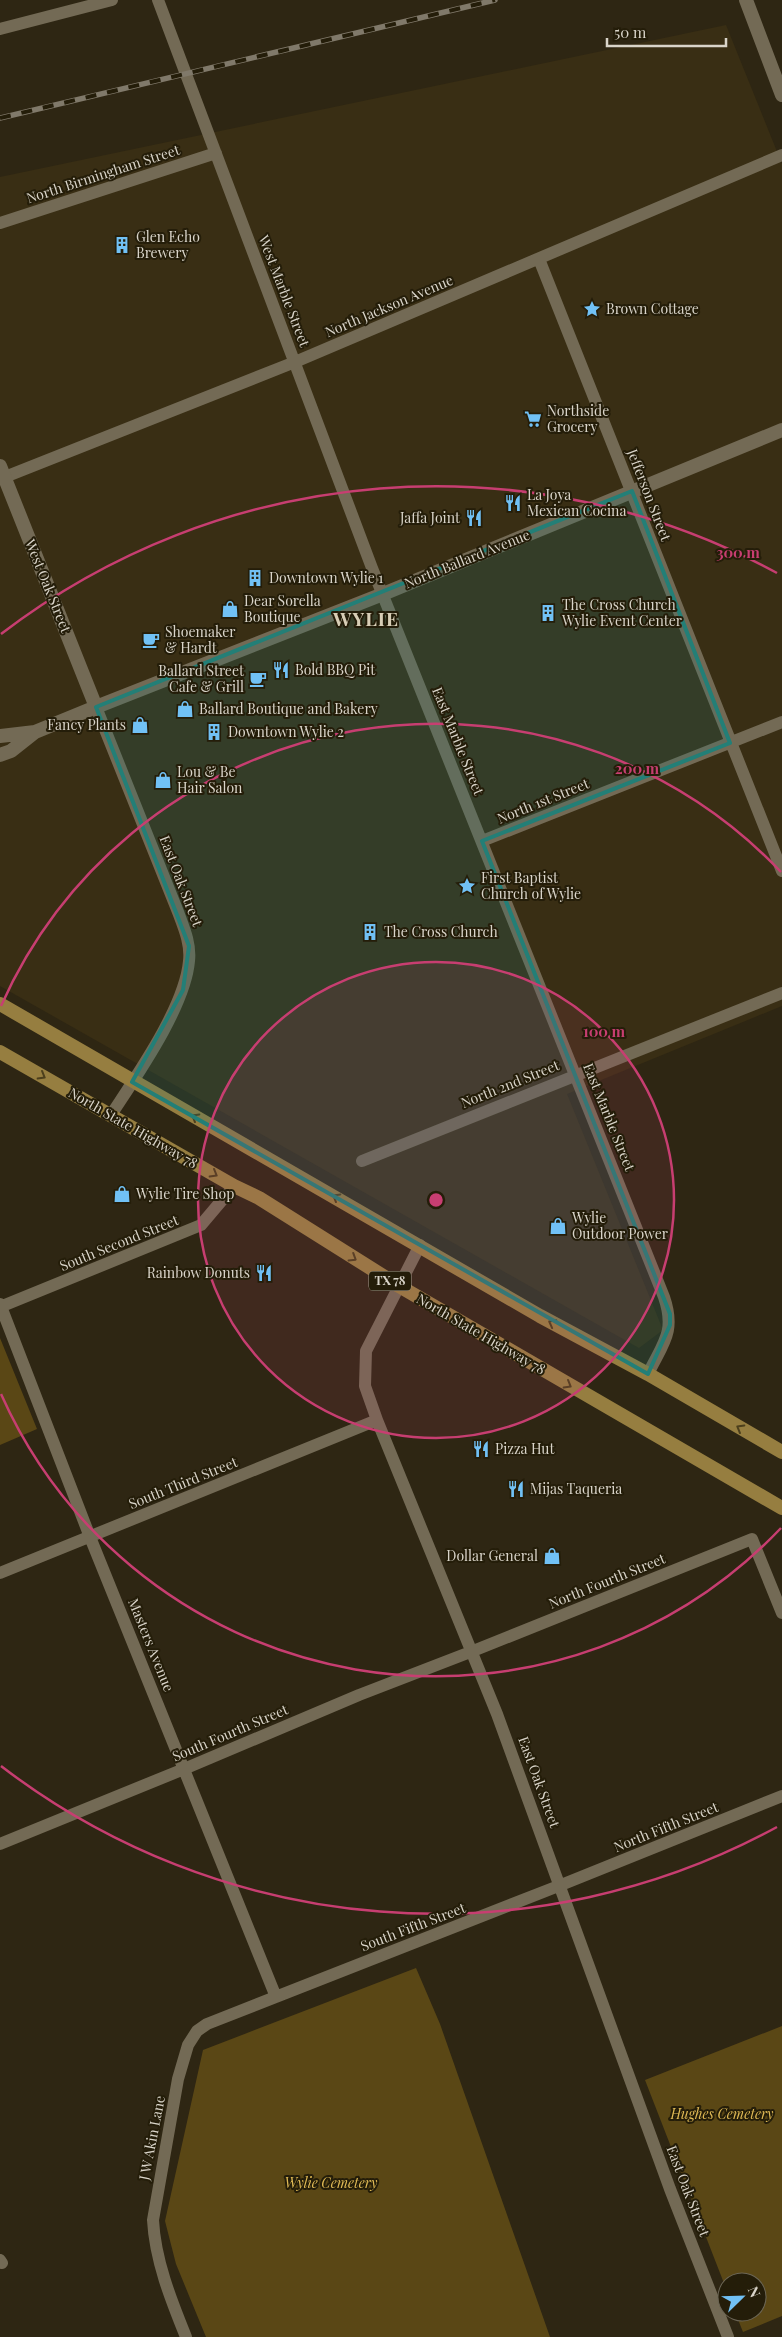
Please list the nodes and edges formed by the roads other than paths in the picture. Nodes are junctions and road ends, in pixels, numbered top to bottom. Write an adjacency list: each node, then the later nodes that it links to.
1 (112, 0): 4 (street)
2 (158, 0): 6 (street, West Marble Street)
3 (746, 0): 5 (main road)
4 (0, 29)
5 (782, 95)
6 (216, 153): 8 (street, North Birmingham Street); 10 (street, West Marble Street)
7 (782, 155): 9 (street, North Jackson Avenue)
8 (0, 223)
9 (539, 259): 10 (street, North Jackson Avenue); 13 (street, Jefferson Street)
10 (295, 362): 12 (street, North Jackson Avenue); 14 (street, West Marble Street)
11 (782, 430): 13 (main road, North Ballard Avenue)
12 (2, 474): 15 (main road, West Oak Street)
13 (632, 492): 14 (main road, North Ballard Avenue); 19 (street, Jefferson Street)
14 (383, 594): 15 (main road, North Ballard Avenue); 21 (street, East Marble Street)
15 (96, 706): 17 (main road, North Ballard Avenue); 27 (street, East Oak Street)
16 (782, 722): 19 (street, North 1st Street)
17 (35, 732): 18 (main road); 20 (main road)
18 (0, 736)
19 (730, 743): 21 (street, North 1st Street); 22 (street, Jefferson Street)
20 (0, 755)
21 (482, 841): 26 (street, East Marble Street)
22 (782, 871)
23 (782, 993): 26 (street, North 2nd Street)
24 (0, 1004): 27 (main road)
25 (0, 1052): 28 (main road, North State Highway 78 / TX 78, one-way to 28)
26 (575, 1074): 29 (street, North 2nd Street); 34 (street, East Marble Street)
27 (132, 1082): 28 (street, East Oak Street); 31 (main road, one-way to 27)
28 (111, 1115): 30 (main road, North State Highway 78 / TX 78, one-way to 30)
29 (362, 1160)
30 (234, 1186): 32 (main road, North State Highway 78 / TX 78, one-way to 32); 33 (street, South Second Street)
31 (420, 1245): 32 (street, East Oak Street); 34 (main road, one-way to 31)
32 (399, 1286): 35 (street, East Oak Street); 37 (main road, North State Highway 78 / TX 78, one-way to 37)
33 (0, 1306): 38 (street, Masters Avenue)
34 (648, 1374): 36 (main road, one-way to 34)
35 (377, 1420): 38 (street, South Third Street); 41 (street, East Oak Street)
36 (782, 1452)
37 (782, 1508)
38 (90, 1537): 39 (street, South Third Street); 42 (street, Masters Avenue)
39 (0, 1573)
40 (782, 1613): 41 (street, North Fourth Street)
41 (473, 1651): 42 (street, South Fourth Street); 45 (street, East Oak Street)
42 (184, 1770): 44 (street, South Fourth Street); 46 (street, Masters Avenue)
43 (782, 1796): 45 (street, North Fifth Street)
44 (0, 1844)
45 (561, 1885): 46 (street, South Fifth Street); 48 (street, East Oak Street)
46 (276, 1997): 47 (street, J W Akin Lane)
47 (186, 2337)
48 (728, 2337)

